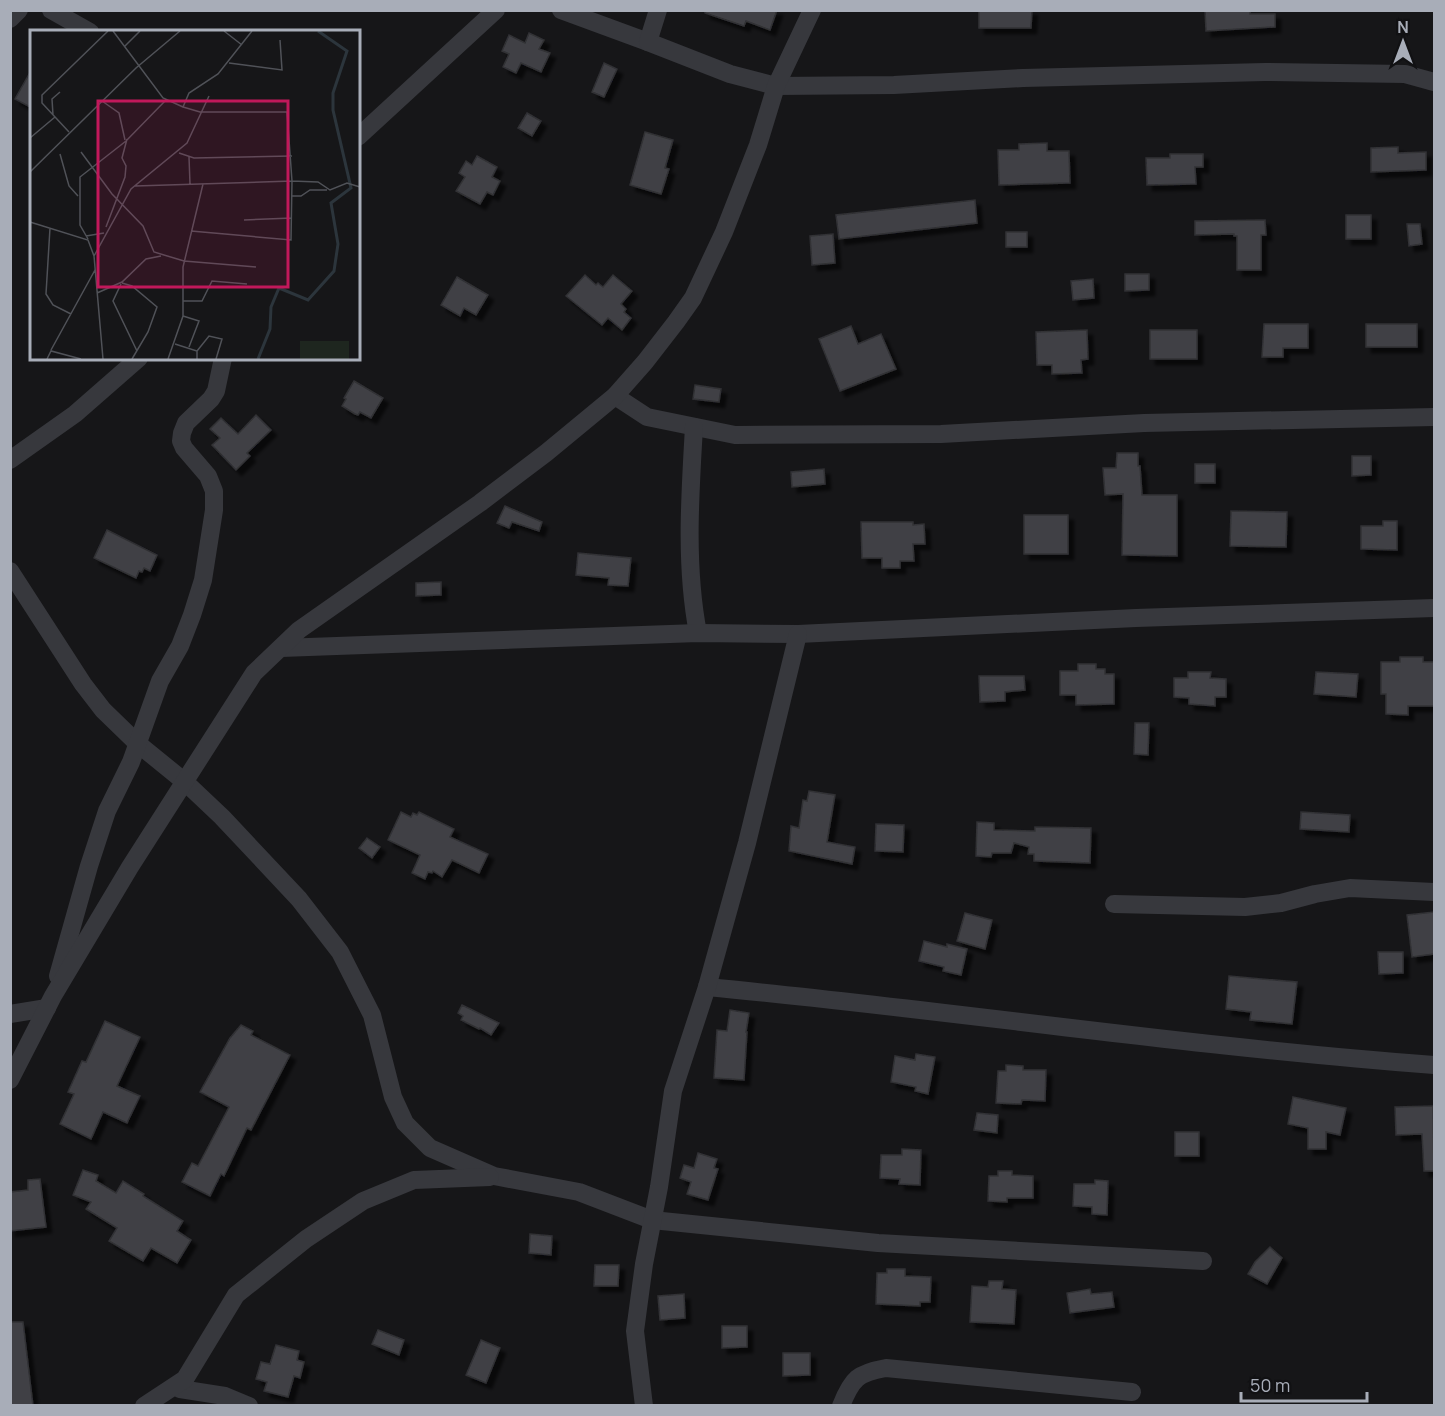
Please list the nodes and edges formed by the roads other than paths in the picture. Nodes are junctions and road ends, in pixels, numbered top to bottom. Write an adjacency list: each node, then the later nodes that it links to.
1 (18, 10): 7 (street)
2 (51, 10): 8 (street)
3 (496, 10): 12 (street)
4 (561, 10): 9 (street)
5 (658, 10): 9 (street)
6 (812, 10): 11 (street)
7 (10, 19)
8 (86, 30)
9 (648, 42): 11 (street)
10 (1434, 82): 11 (street)
11 (776, 86): 15 (street)
12 (360, 135)
13 (137, 360): 18 (street)
14 (223, 360): 24 (street)
15 (615, 396): 17 (street); 23 (street)
16 (1434, 417): 17 (street)
17 (694, 427): 21 (street)
18 (10, 460)
19 (10, 571): 24 (street)
20 (1434, 608): 22 (street)
21 (698, 633): 22 (street); 23 (street)
22 (798, 634): 28 (street)
23 (281, 648): 25 (street)
24 (137, 743): 25 (street); 29 (street)
25 (185, 782): 29 (street); 33 (street)
26 (1434, 892): 27 (street)
27 (1114, 904)
28 (707, 987): 31 (street); 34 (street)
29 (50, 1002): 30 (street); 32 (street)
30 (10, 1014)
31 (1434, 1065)
32 (10, 1080)
33 (494, 1176): 34 (street); 36 (street)
34 (652, 1220): 35 (street); 41 (street)
35 (1203, 1261)
36 (182, 1384): 38 (street); 39 (street); 40 (street)
37 (1132, 1392): 42 (street)
38 (144, 1406)
39 (171, 1406)
40 (249, 1406)
41 (644, 1406)
42 (842, 1406)

